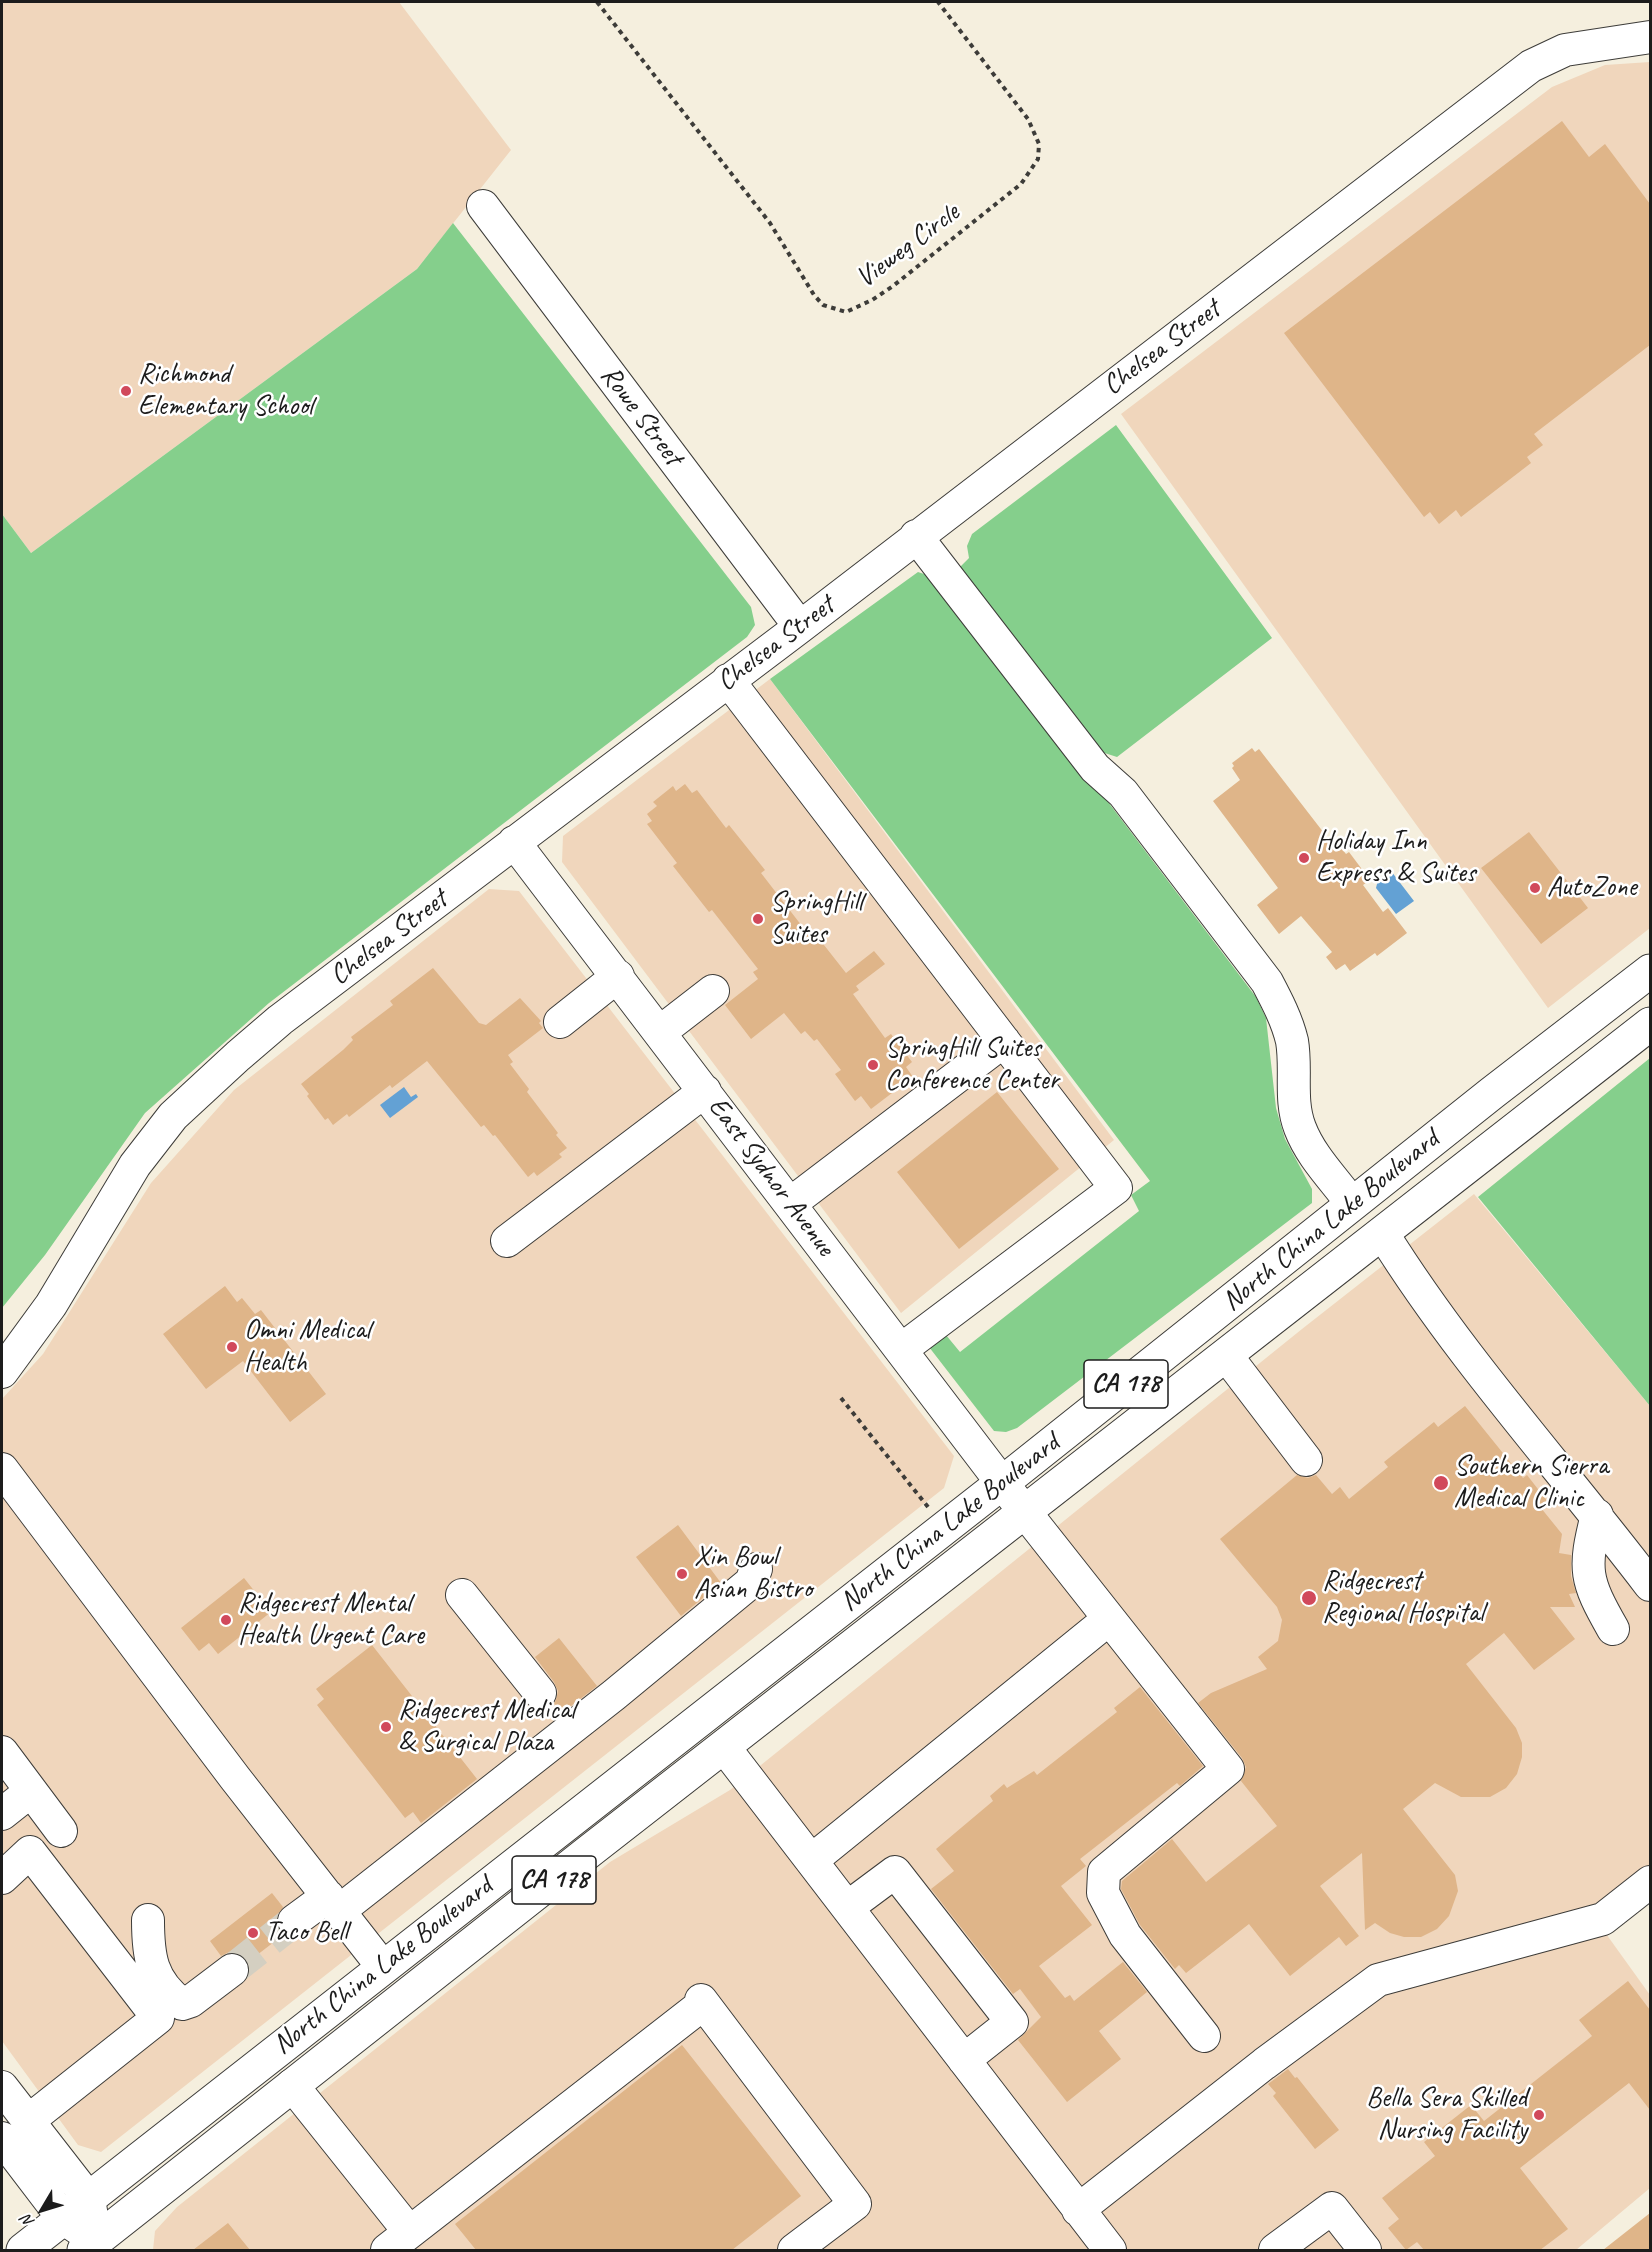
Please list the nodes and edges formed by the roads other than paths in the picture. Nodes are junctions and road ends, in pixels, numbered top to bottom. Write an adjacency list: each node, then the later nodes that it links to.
1 (1650, 37): 3 (street, Chelsea Street)
2 (483, 206): 4 (street, Rowe Street)
3 (916, 536): 4 (street, Chelsea Street); 17 (street)
4 (800, 627): 5 (street, Chelsea Street)
5 (728, 680): 6 (street, Chelsea Street); 13 (street)
6 (514, 842): 8 (street, East Sydnor Avenue); 22 (street, Chelsea Street)
7 (1650, 971): 15 (main road, North China Lake Boulevard / CA 178)
8 (618, 976): 10 (street); 12 (street, East Sydnor Avenue)
9 (713, 991): 12 (street)
10 (560, 1023)
11 (1650, 1024): 18 (main road, North China Lake Boulevard / CA 178)
12 (660, 1032): 14 (street, East Sydnor Avenue)
13 (1004, 1041): 16 (street); 20 (street)
14 (705, 1091): 16 (street, East Sydnor Avenue); 19 (street)
15 (1492, 1093): 17 (main road, North China Lake Boulevard / CA 178); 18 (main road)
16 (790, 1203): 20 (street, East Sydnor Avenue)
17 (1353, 1204): 25 (main road, North China Lake Boulevard / CA 178)
18 (1383, 1234): 21 (main road, North China Lake Boulevard / CA 178); 27 (street)
19 (507, 1241)
20 (902, 1349): 25 (street, East Sydnor Avenue)
21 (1226, 1355): 23 (street); 26 (main road, North China Lake Boulevard / CA 178)
22 (2, 1372)
23 (1306, 1460)
24 (2, 1469): 42 (street)
25 (1002, 1483): 26 (street, East Sydnor Avenue); 46 (main road, North China Lake Boulevard / CA 178)
26 (1026, 1513): 31 (street, East Sydnor Avenue); 34 (main road, North China Lake Boulevard / CA 178)
27 (1597, 1515): 29 (street); 32 (street)
28 (756, 1569): 33 (street)
29 (1650, 1585)
30 (462, 1594): 33 (street)
31 (1109, 1619): 39 (street); 48 (street, East Sydnor Avenue)
32 (1613, 1629)
33 (553, 1710): 42 (street)
34 (724, 1747): 39 (street); 50 (main road, North China Lake Boulevard / CA 178)
35 (2, 1753): 36 (street)
36 (31, 1791): 37 (street); 38 (street)
37 (2, 1814)
38 (61, 1831)
39 (812, 1860): 43 (street)
40 (2, 1878): 52 (street)
41 (1650, 1882): 55 (street)
42 (334, 1903): 45 (street); 46 (street)
43 (848, 1907): 49 (street); 49 (street)
44 (148, 1920): 47 (street)
45 (294, 1921)
46 (382, 1966): 54 (main road, North China Lake Boulevard / CA 178)
47 (232, 1970)
48 (1204, 2036)
49 (964, 2060): 55 (street)
50 (292, 2085): 56 (street); 57 (main road, North China Lake Boulevard / CA 178)
51 (2, 2087): 52 (street)
52 (28, 2121): 54 (street)
53 (2, 2138): 54 (street)
54 (76, 2209): 57 (street); 58 (main road, North China Lake Boulevard / CA 178)
55 (1078, 2210): 60 (street)
56 (394, 2237): 59 (street)
57 (94, 2247)
58 (22, 2250)
59 (794, 2250)
60 (1110, 2250)
61 (1275, 2250): 62 (street)
62 (1365, 2250)

